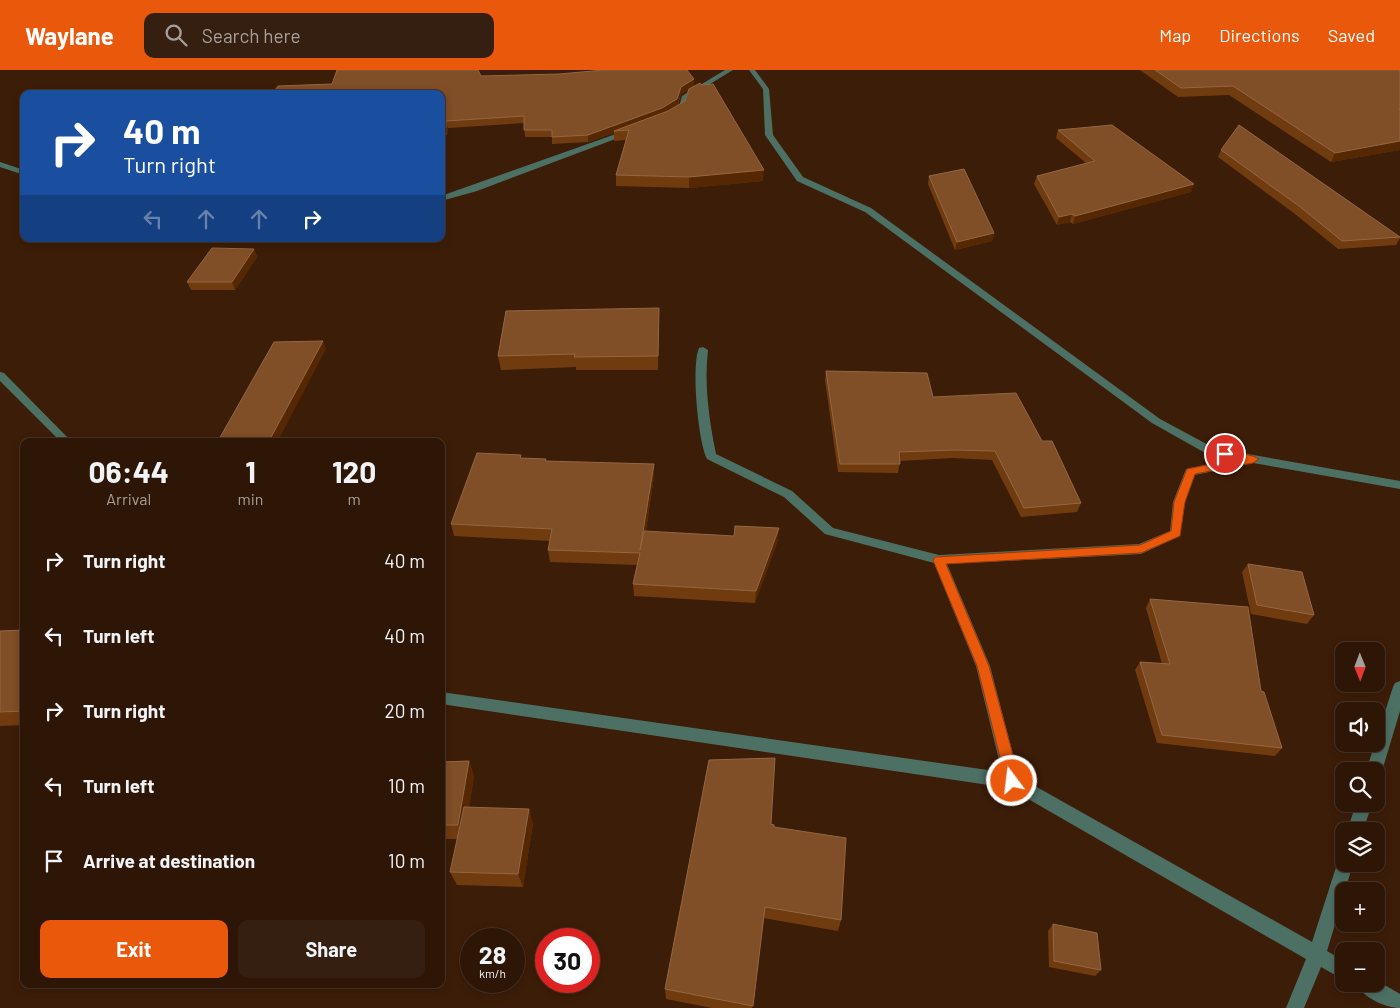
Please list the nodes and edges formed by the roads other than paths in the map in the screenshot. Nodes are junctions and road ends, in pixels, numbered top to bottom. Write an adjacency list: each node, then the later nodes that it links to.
1 (730, 70): 3 (street)
2 (752, 70): 11 (street)
3 (665, 118)
4 (638, 128): 7 (street)
5 (0, 164): 6 (street)
6 (20, 172)
7 (445, 198)
8 (703, 350): 13 (street)
9 (0, 375): 10 (street)
10 (63, 438)
11 (1253, 459): 12 (street); 13 (street)
12 (1400, 485)
13 (939, 560): 17 (street)
14 (1400, 687): 16 (street)
15 (445, 699): 17 (street)
16 (1377, 762)
17 (1012, 781): 19 (street)
18 (1343, 872): 19 (street)
19 (1317, 955): 20 (street); 23 (street)
20 (1335, 966)
21 (1380, 992): 22 (street)
22 (1400, 1004)
23 (1295, 1008)

